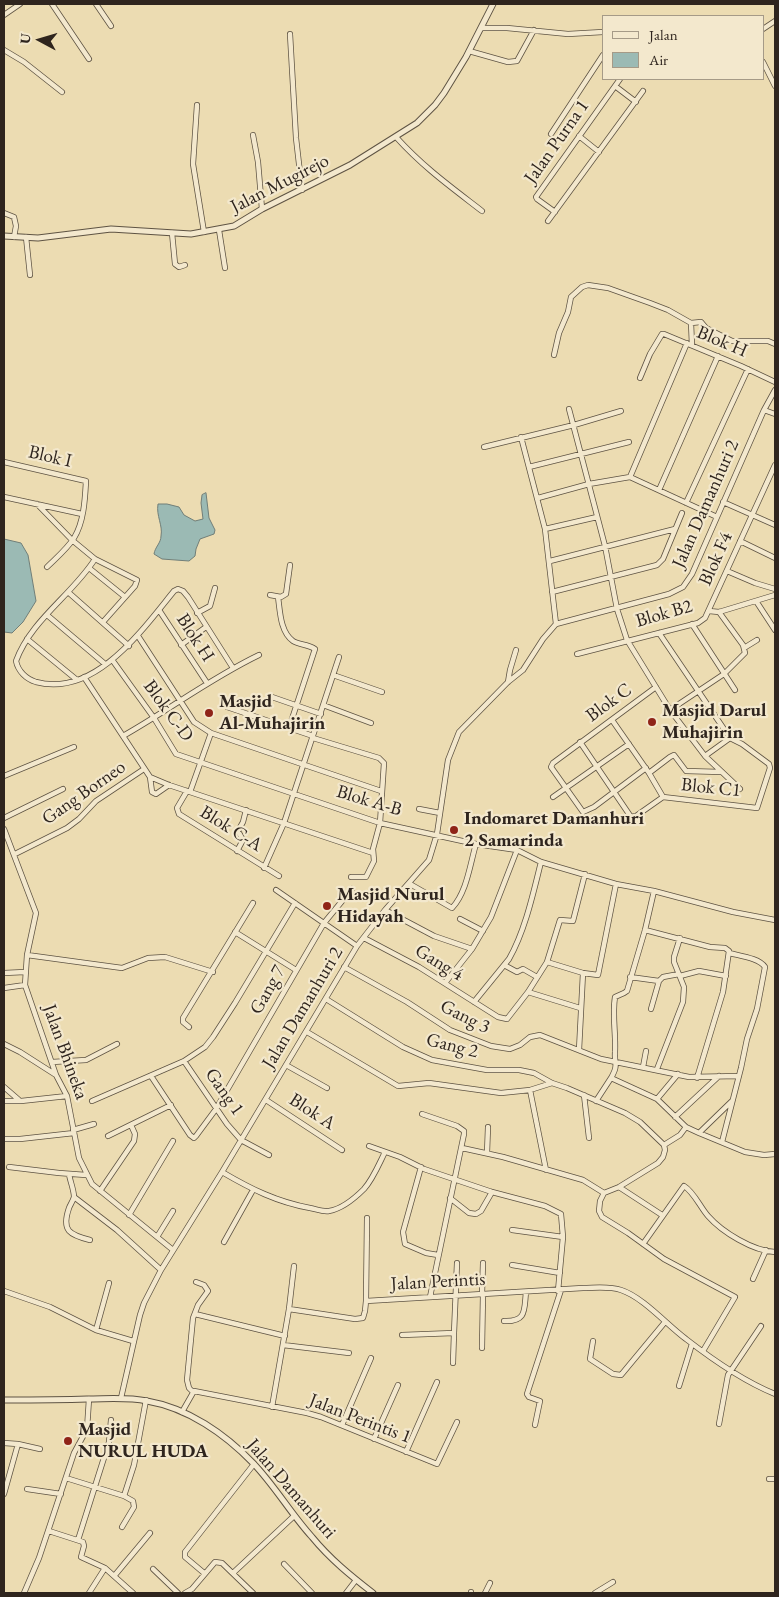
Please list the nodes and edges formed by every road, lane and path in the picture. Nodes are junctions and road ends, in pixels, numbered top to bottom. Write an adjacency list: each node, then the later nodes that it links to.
1 (20, 4): 6 (street)
2 (52, 4): 18 (street)
3 (96, 4): 9 (street)
4 (493, 4): 10 (street, Jalan Mugirejo)
5 (4, 8): 6 (street)
6 (10, 10): 7 (street)
7 (4, 15)
8 (775, 21): 11 (street)
9 (111, 26)
10 (481, 28): 12 (street); 16 (street, Jalan Mugirejo)
11 (764, 28)
12 (534, 30): 13 (street); 16 (street)
13 (602, 32)
14 (290, 34): 32 (street)
15 (4, 50): 24 (street)
16 (469, 50): 30 (street, Jalan Mugirejo)
17 (602, 56): 27 (street)
18 (89, 59)
19 (764, 64): 22 (street)
20 (619, 80): 21 (street, Jalan Purna 1)
21 (615, 86): 25 (street); 29 (street, Jalan Purna 1)
22 (775, 86)
23 (643, 91): 25 (street)
24 (62, 92)
25 (636, 102): 31 (street)
26 (197, 105): 39 (street)
27 (550, 134)
28 (253, 135): 33 (street)
29 (579, 136): 31 (street); 35 (street, Jalan Purna 1)
30 (396, 137): 32 (street, Jalan Mugirejo); 34 (street)
31 (599, 152): 35 (street)
32 (302, 190): 33 (street, Jalan Mugirejo)
33 (262, 209): 38 (street, Jalan Mugirejo)
34 (482, 211)
35 (555, 212): 37 (street)
36 (4, 213): 42 (street)
37 (548, 221)
38 (219, 230): 39 (street, Jalan Mugirejo); 45 (street)
39 (204, 232): 40 (street, Jalan Mugirejo)
40 (172, 233): 43 (street, Jalan Mugirejo); 44 (street)
41 (4, 236): 42 (street, Jalan Mugirejo)
42 (14, 237): 43 (street, Jalan Mugirejo)
43 (26, 238): 46 (street)
44 (184, 265)
45 (225, 268)
46 (30, 275)
47 (691, 323): 48 (street); 49 (street); 50 (street)
48 (773, 343)
49 (689, 344): 51 (street, Blok H); 53 (street, Blok H); 68 (street)
50 (554, 355)
51 (718, 356): 52 (street, Blok H); 70 (street)
52 (748, 369): 54 (street, Blok H); 74 (street)
53 (640, 378)
54 (775, 382)
55 (775, 390): 57 (street, Jalan Damanhuri 2)
56 (569, 409): 60 (street)
57 (764, 410): 59 (street); 73 (street, Jalan Damanhuri 2)
58 (621, 411): 60 (street)
59 (775, 414)
60 (574, 424): 61 (street); 64 (street)
61 (522, 437): 63 (street); 67 (street)
62 (629, 442): 64 (street)
63 (484, 447)
64 (581, 454): 67 (street); 69 (street)
65 (4, 462): 77 (street, Blok I)
66 (775, 465): 78 (street, Blok F4)
67 (529, 468): 72 (street)
68 (630, 477): 69 (street); 70 (street)
69 (589, 484): 72 (street); 79 (street)
70 (659, 490): 74 (street)
71 (4, 497): 75 (street)
72 (538, 498): 82 (street)
73 (723, 502): 78 (street); 80 (street, Jalan Damanhuri 2)
74 (686, 503): 80 (street)
75 (37, 504): 77 (street); 84 (street)
76 (682, 513): 83 (street)
77 (82, 514): 84 (street, Blok I)
78 (753, 515): 81 (street); 85 (street, Blok F4)
79 (597, 516): 82 (street); 86 (street)
80 (717, 517): 104 (street, Jalan Damanhuri 2)
81 (775, 525)
82 (545, 529): 89 (street)
83 (675, 529): 86 (street); 94 (street)
84 (72, 540): 88 (street); 91 (street)
85 (740, 542): 87 (street); 93 (street, Blok F4)
86 (605, 546): 89 (street); 94 (street)
87 (775, 558)
88 (95, 559): 92 (street); 101 (street)
89 (550, 561): 98 (street)
90 (290, 565): 102 (street)
91 (47, 567)
92 (89, 568): 97 (street); 101 (street)
93 (727, 571): 96 (street); 108 (street, Blok F4)
94 (611, 576): 98 (street); 104 (street)
95 (215, 588): 107 (street)
96 (775, 589)
97 (68, 592): 109 (street); 110 (street)
98 (552, 592): 111 (street)
99 (270, 595): 102 (street)
100 (775, 595): 103 (street)
101 (126, 597): 110 (street)
102 (278, 597): 142 (street)
103 (756, 601): 106 (street); 114 (street)
104 (617, 609): 111 (street, Jalan Damanhuri 2); 118 (street)
105 (159, 610): 107 (street); 116 (street); 120 (street, Blok H)
106 (719, 612): 108 (street); 122 (street)
107 (198, 613): 113 (street)
108 (708, 613): 112 (street, Blok B2)
109 (47, 615): 117 (street); 128 (street)
110 (103, 622): 121 (street)
111 (556, 624): 134 (street, Jalan Damanhuri 2)
112 (692, 624): 115 (street, Blok B2); 130 (street)
113 (206, 627): 120 (street); 129 (street)
114 (775, 630)
115 (659, 633): 118 (street, Blok B2); 138 (street)
116 (138, 636): 121 (street); 141 (street)
117 (27, 639): 133 (street); 133 (street)
118 (627, 640): 124 (street, Blok B2); 136 (street)
119 (757, 640): 122 (street)
120 (181, 645): 135 (street, Blok H)
121 (129, 646): 127 (street)
122 (744, 648): 130 (street)
123 (516, 650): 134 (street)
124 (577, 654)
125 (260, 655): 129 (street)
126 (339, 658): 131 (street)
127 (113, 661): 128 (street); 147 (street, Blok C-D)
128 (105, 664): 132 (street)
129 (232, 668): 135 (street)
130 (724, 674): 137 (street); 138 (street)
131 (333, 675): 139 (street); 143 (street)
132 (84, 677): 133 (street); 152 (street)
133 (77, 680)
134 (508, 682): 180 (street, Jalan Damanhuri 2)
135 (207, 683): 141 (street)
136 (656, 687): 145 (street); 148 (street, Blok C)
137 (735, 690)
138 (699, 691): 145 (street); 154 (street)
139 (382, 692)
140 (272, 698): 142 (street)
141 (181, 700): 147 (street); 151 (street)
142 (296, 705): 146 (street); 150 (street)
143 (323, 705): 146 (street); 149 (street)
144 (227, 707): 150 (street)
145 (670, 710): 158 (street)
146 (321, 714): 153 (street)
147 (154, 718): 152 (street); 159 (street, Blok C-D)
148 (612, 720): 155 (street, Blok C); 156 (street)
149 (371, 723)
150 (289, 728): 153 (street)
151 (211, 733): 159 (street); 160 (street)
152 (122, 736): 163 (street)
153 (313, 737): 160 (street); 173 (street)
154 (730, 738): 158 (street); 176 (street, Blok C1)
155 (580, 742): 161 (street); 169 (street, Blok C)
156 (629, 744): 161 (street); 162 (street)
157 (74, 747): 166 (street)
158 (705, 756): 164 (street)
159 (200, 761): 172 (street); 175 (street, Blok C-D)
160 (304, 764): 173 (street); 175 (street)
161 (597, 767): 169 (street); 174 (street)
162 (646, 768): 165 (street); 174 (street)
163 (144, 769): 167 (street); 190 (street, Gang Borneo)
164 (721, 772): 165 (street); 171 (street)
165 (650, 773): 176 (street)
166 (4, 776)
167 (150, 777): 168 (street); 168 (street)
168 (169, 785): 172 (street)
169 (565, 788): 174 (street); 177 (street)
170 (63, 789): 181 (street)
171 (740, 790)
172 (189, 791): 179 (street); 188 (street, Blok C-A)
173 (381, 791): 183 (street)
174 (614, 791): 176 (street)
175 (294, 793): 182 (street); 183 (street, Blok A-B)
176 (663, 797)
177 (553, 798)
178 (419, 809): 180 (street)
179 (246, 810): 182 (street); 188 (street)
180 (440, 813): 185 (street, Jalan Damanhuri 2)
181 (4, 818)
182 (284, 823): 189 (street); 192 (street)
183 (380, 823): 185 (street, Blok A-B); 189 (street)
184 (4, 829): 190 (street, Jalan Bhineka)
185 (437, 834): 186 (street, Blok A-B); 196 (street, Jalan Damanhuri 2)
186 (476, 844): 187 (street, Blok A-B); 196 (street)
187 (517, 850): 191 (street, Blok A-B); 208 (street)
188 (237, 851): 192 (street, Blok C-A)
189 (373, 853): 195 (street)
190 (15, 854): 216 (street, Jalan Bhineka)
191 (541, 862): 193 (street, Blok A-B); 218 (street)
192 (264, 868): 194 (street, Blok C-A)
193 (585, 874): 197 (street, Blok A-B); 217 (street)
194 (278, 876)
195 (351, 876)
196 (410, 884): 203 (street, Jalan Damanhuri 2)
197 (616, 884): 200 (street, Blok A-B); 223 (street)
198 (276, 890): 202 (street)
199 (352, 890): 206 (street, Gang 7)
200 (654, 891): 205 (street, Blok A-B); 207 (street)
201 (253, 903): 209 (street)
202 (295, 903): 206 (street); 214 (street)
203 (385, 910): 210 (street, Jalan Damanhuri 2); 213 (street)
204 (460, 919): 208 (street)
205 (775, 920)
206 (324, 923): 212 (street); 220 (street, Gang 7)
207 (645, 930): 211 (street); 228 (street)
208 (483, 931): 213 (street)
209 (235, 932): 214 (street); 222 (street)
210 (364, 938): 212 (street, Jalan Damanhuri 2); 230 (street, Gang 4)
211 (680, 938): 215 (street); 225 (street)
212 (357, 946): 219 (street, Jalan Damanhuri 2)
213 (472, 949): 230 (street)
214 (266, 950): 220 (street); 244 (street)
215 (729, 953): 226 (street); 254 (street)
216 (27, 955): 221 (street, Jalan Bhineka); 222 (street)
217 (547, 962): 223 (street); 227 (street)
218 (504, 965): 227 (street); 235 (street)
219 (344, 967): 234 (street, Jalan Damanhuri 2); 242 (street, Gang 3)
220 (296, 970): 271 (street, Gang 7)
221 (25, 972): 224 (street); 231 (street, Jalan Bhineka)
222 (213, 972): 238 (street)
223 (583, 973): 236 (street)
224 (4, 974)
225 (679, 975): 226 (street); 229 (street); 249 (street)
226 (726, 976): 256 (street)
227 (537, 977): 233 (street)
228 (630, 977): 229 (street); 246 (street)
229 (659, 981): 237 (street)
230 (446, 983): 235 (street, Gang 4)
231 (25, 985): 232 (street); 245 (street, Jalan Bhineka)
232 (4, 988)
233 (528, 992): 235 (street, Gang 4); 236 (street)
234 (326, 999): 239 (street, Jalan Damanhuri 2); 257 (street, Gang 2)
235 (474, 1002)
236 (580, 1008): 242 (street)
237 (652, 1008)
238 (189, 1027)
239 (306, 1032): 247 (street, Jalan Damanhuri 2); 260 (street)
240 (4, 1044): 251 (street)
241 (117, 1044): 245 (street)
242 (578, 1050): 246 (street, Gang 3)
243 (646, 1051): 248 (street)
244 (184, 1060): 252 (street); 271 (street, Gang 1)
245 (52, 1062): 251 (street, Jalan Bhineka)
246 (617, 1063): 248 (street, Gang 3); 255 (street)
247 (286, 1065): 259 (street); 264 (street, Jalan Damanhuri 2)
248 (643, 1068): 249 (street, Gang 3)
249 (657, 1070): 250 (street, Gang 3)
250 (678, 1074): 256 (street, Gang 3); 263 (street)
251 (56, 1075): 261 (street, Jalan Bhineka)
252 (151, 1076): 267 (street); 270 (street)
253 (720, 1076): 254 (street, Gang 3); 256 (street, Gang 3); 273 (street)
254 (739, 1076): 269 (street)
255 (611, 1078): 263 (street); 268 (street)
256 (697, 1078)
257 (552, 1083): 260 (street); 262 (street, Gang 2)
258 (4, 1087): 266 (street)
259 (327, 1088)
260 (530, 1090): 296 (street)
261 (67, 1096): 266 (street); 278 (street, Jalan Bhineka)
262 (584, 1096): 268 (street, Gang 2); 281 (street)
263 (657, 1099): 273 (street)
264 (266, 1100): 283 (street, Jalan Damanhuri 2); 289 (street, Blok A)
265 (4, 1101): 266 (street)
266 (21, 1101)
267 (92, 1101)
268 (596, 1101): 286 (street, Gang 2)
269 (732, 1101): 279 (street); 285 (street)
270 (171, 1105): 271 (street, Gang 7); 275 (street)
271 (216, 1109): 283 (street, Gang 1)
272 (422, 1114): 288 (street)
273 (675, 1117): 277 (street)
274 (94, 1124): 278 (street)
275 (131, 1125): 280 (street); 303 (street)
276 (488, 1127): 291 (street)
277 (686, 1127): 279 (street); 286 (street)
278 (74, 1132): 282 (street); 299 (street, Jalan Bhineka)
279 (699, 1133): 285 (street)
280 (108, 1136)
281 (589, 1138)
282 (4, 1139)
283 (241, 1140): 293 (street); 297 (street, Jalan Damanhuri 2)
284 (173, 1141): 309 (street)
285 (722, 1142): 292 (street)
286 (664, 1145): 301 (street)
287 (369, 1146): 290 (street)
288 (462, 1148): 291 (street); 300 (street)
289 (342, 1150)
290 (385, 1152): 295 (street); 302 (street)
291 (487, 1153): 296 (street)
292 (775, 1154)
293 (269, 1155)
294 (9, 1167): 298 (street)
295 (421, 1167): 300 (street); 321 (street)
296 (546, 1170): 305 (street)
297 (222, 1172): 302 (street); 318 (street, Jalan Damanhuri 2)
298 (69, 1174): 299 (street); 306 (street)
299 (86, 1175): 303 (street, Jalan Bhineka)
300 (454, 1179): 304 (street); 307 (street)
301 (619, 1187): 305 (street); 310 (street)
302 (254, 1190): 316 (street)
303 (100, 1191): 309 (street, Jalan Bhineka)
304 (492, 1192): 307 (street); 314 (street)
305 (604, 1193): 317 (street)
306 (74, 1197): 315 (street); 326 (street)
307 (450, 1198): 321 (street)
308 (173, 1212): 313 (street)
309 (129, 1215): 313 (street, Jalan Bhineka)
310 (662, 1215): 317 (street); 319 (street)
311 (367, 1218): 337 (street)
312 (512, 1230): 314 (street)
313 (157, 1237): 318 (street, Jalan Bhineka)
314 (564, 1237): 327 (street)
315 (90, 1240)
316 (224, 1242)
317 (642, 1244): 352 (street)
318 (174, 1250): 326 (street, Jalan Damanhuri 2)
319 (766, 1250): 320 (street); 328 (street)
320 (775, 1252)
321 (438, 1255): 336 (street)
322 (457, 1263): 335 (street)
323 (483, 1263): 334 (street)
324 (512, 1265): 327 (street)
325 (294, 1266): 338 (street)
326 (161, 1270): 348 (street, Jalan Damanhuri 2)
327 (560, 1273): 332 (street)
328 (752, 1279)
329 (196, 1282): 339 (street)
330 (109, 1283): 343 (street)
331 (4, 1291): 343 (street)
332 (560, 1291): 333 (street, Jalan Perintis); 341 (street, Jalan Perintis); 372 (street)
333 (526, 1292): 334 (street, Jalan Perintis); 340 (street)
334 (482, 1294): 335 (street, Jalan Perintis); 351 (street)
335 (455, 1296): 336 (street, Jalan Perintis); 344 (street)
336 (430, 1297): 337 (street, Jalan Perintis)
337 (366, 1301): 338 (street, Jalan Perintis)
338 (289, 1309): 346 (street)
339 (195, 1314): 346 (street); 360 (street)
340 (504, 1321)
341 (665, 1322): 347 (street); 349 (street, Jalan Perintis)
342 (761, 1326): 356 (street)
343 (96, 1330): 348 (street)
344 (454, 1333): 345 (street); 355 (street)
345 (402, 1335)
346 (285, 1336): 350 (street)
347 (594, 1341)
348 (133, 1342): 362 (street, Jalan Damanhuri 2)
349 (692, 1344): 352 (street, Jalan Perintis); 359 (street)
350 (283, 1345): 353 (street); 366 (street)
351 (482, 1348)
352 (703, 1351): 356 (street, Jalan Perintis)
353 (349, 1353)
354 (371, 1358): 371 (street)
355 (453, 1364)
356 (730, 1370): 361 (street, Jalan Perintis); 370 (street)
357 (437, 1382): 377 (street)
358 (398, 1385): 373 (street)
359 (679, 1386)
360 (192, 1392): 366 (street); 367 (street)
361 (775, 1394)
362 (121, 1398): 363 (street, Jalan Damanhuri); 365 (street, Jalan Damanhuri)
363 (89, 1399): 364 (street, Jalan Damanhuri); 379 (street)
364 (4, 1400)
365 (146, 1400): 367 (street, Jalan Damanhuri); 386 (street)
366 (272, 1406): 371 (street, Jalan Perintis 1)
367 (182, 1412): 378 (street, Jalan Damanhuri)
368 (111, 1420): 382 (street)
369 (457, 1422): 377 (street, Jalan Perintis 1)
370 (719, 1424)
371 (342, 1425): 373 (street, Jalan Perintis 1)
372 (535, 1425)
373 (374, 1439): 377 (street, Jalan Perintis 1)
374 (4, 1443): 375 (street)
375 (18, 1444): 376 (street); 384 (street)
376 (40, 1449)
377 (406, 1452)
378 (254, 1464): 387 (street, Jalan Damanhuri); 396 (street)
379 (66, 1478): 382 (street); 385 (street)
380 (769, 1479): 381 (street)
381 (775, 1479)
382 (94, 1487): 386 (street); 391 (street)
383 (27, 1488): 385 (street)
384 (4, 1494)
385 (61, 1494): 389 (street)
386 (124, 1496): 388 (street)
387 (294, 1516): 395 (street); 398 (street, Jalan Damanhuri)
388 (122, 1528)
389 (49, 1530): 391 (street); 402 (street)
390 (150, 1533): 397 (street)
391 (78, 1540): 393 (street)
392 (284, 1564): 409 (street)
393 (105, 1568): 397 (street); 403 (street)
394 (153, 1569): 405 (street)
395 (233, 1573): 396 (street); 408 (street)
396 (204, 1574): 401 (street)
397 (115, 1575): 404 (street)
398 (356, 1580): 410 (street); 411 (street, Jalan Damanhuri)
399 (613, 1582): 413 (street)
400 (490, 1583): 412 (street)
401 (192, 1589): 406 (street); 407 (street)
402 (24, 1593)
403 (89, 1593)
404 (133, 1593)
405 (178, 1593)
406 (185, 1593)
407 (196, 1593)
408 (253, 1593)
409 (312, 1593)
410 (346, 1593)
411 (373, 1593)
412 (485, 1593)
413 (595, 1593)

